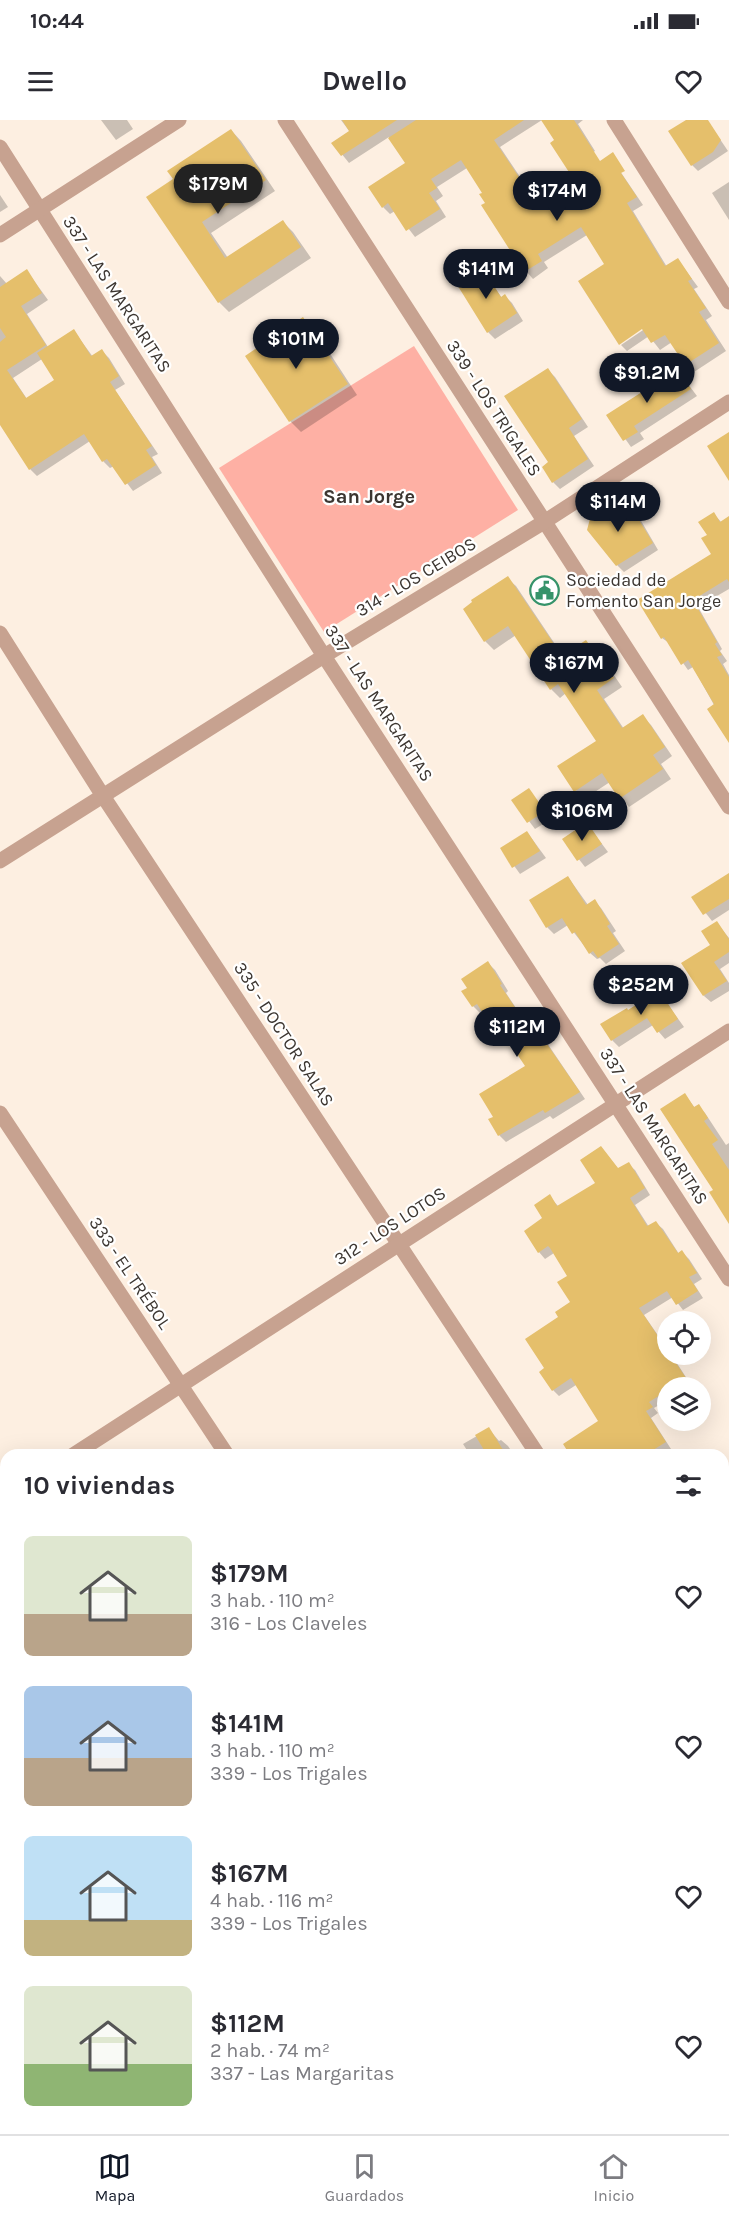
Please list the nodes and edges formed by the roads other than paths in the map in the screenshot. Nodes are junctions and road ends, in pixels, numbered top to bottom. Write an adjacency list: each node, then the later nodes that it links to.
1 (179, 120): 5 (street)
2 (285, 120): 9 (street, 339 - LOS TRIGALES)
3 (614, 120): 7 (street)
4 (0, 147): 5 (street, 337 - LAS MARGARITAS)
5 (40, 209): 6 (street); 11 (street, 337 - LAS MARGARITAS)
6 (0, 235)
7 (729, 302)
8 (729, 402): 9 (street, 314 - LOS CEIBOS)
9 (544, 522): 11 (street, 314 - LOS CEIBOS); 13 (street, 339 - LOS TRIGALES)
10 (0, 633): 12 (street, 335 - DOCTOR SALAS)
11 (324, 656): 12 (street, 314 - LOS CEIBOS); 16 (street, 337 - LAS MARGARITAS)
12 (103, 796): 14 (street, 314 - LOS CEIBOS); 18 (street, 335 - DOCTOR SALAS)
13 (729, 807)
14 (0, 861)
15 (729, 1031): 16 (street, 312 - LOS LOTOS)
16 (616, 1103): 18 (street, 312 - LOS LOTOS); 19 (street, 337 - LAS MARGARITAS)
17 (0, 1113): 20 (street, 333 - EL TRÉBOL)
18 (398, 1244): 20 (street, 312 - LOS LOTOS); 23 (street, 335 - DOCTOR SALAS)
19 (729, 1279)
20 (182, 1386): 21 (street, 312 - LOS LOTOS); 22 (street, 333 - EL TRÉBOL)
21 (82, 1449)
22 (223, 1449)
23 (534, 1449)

